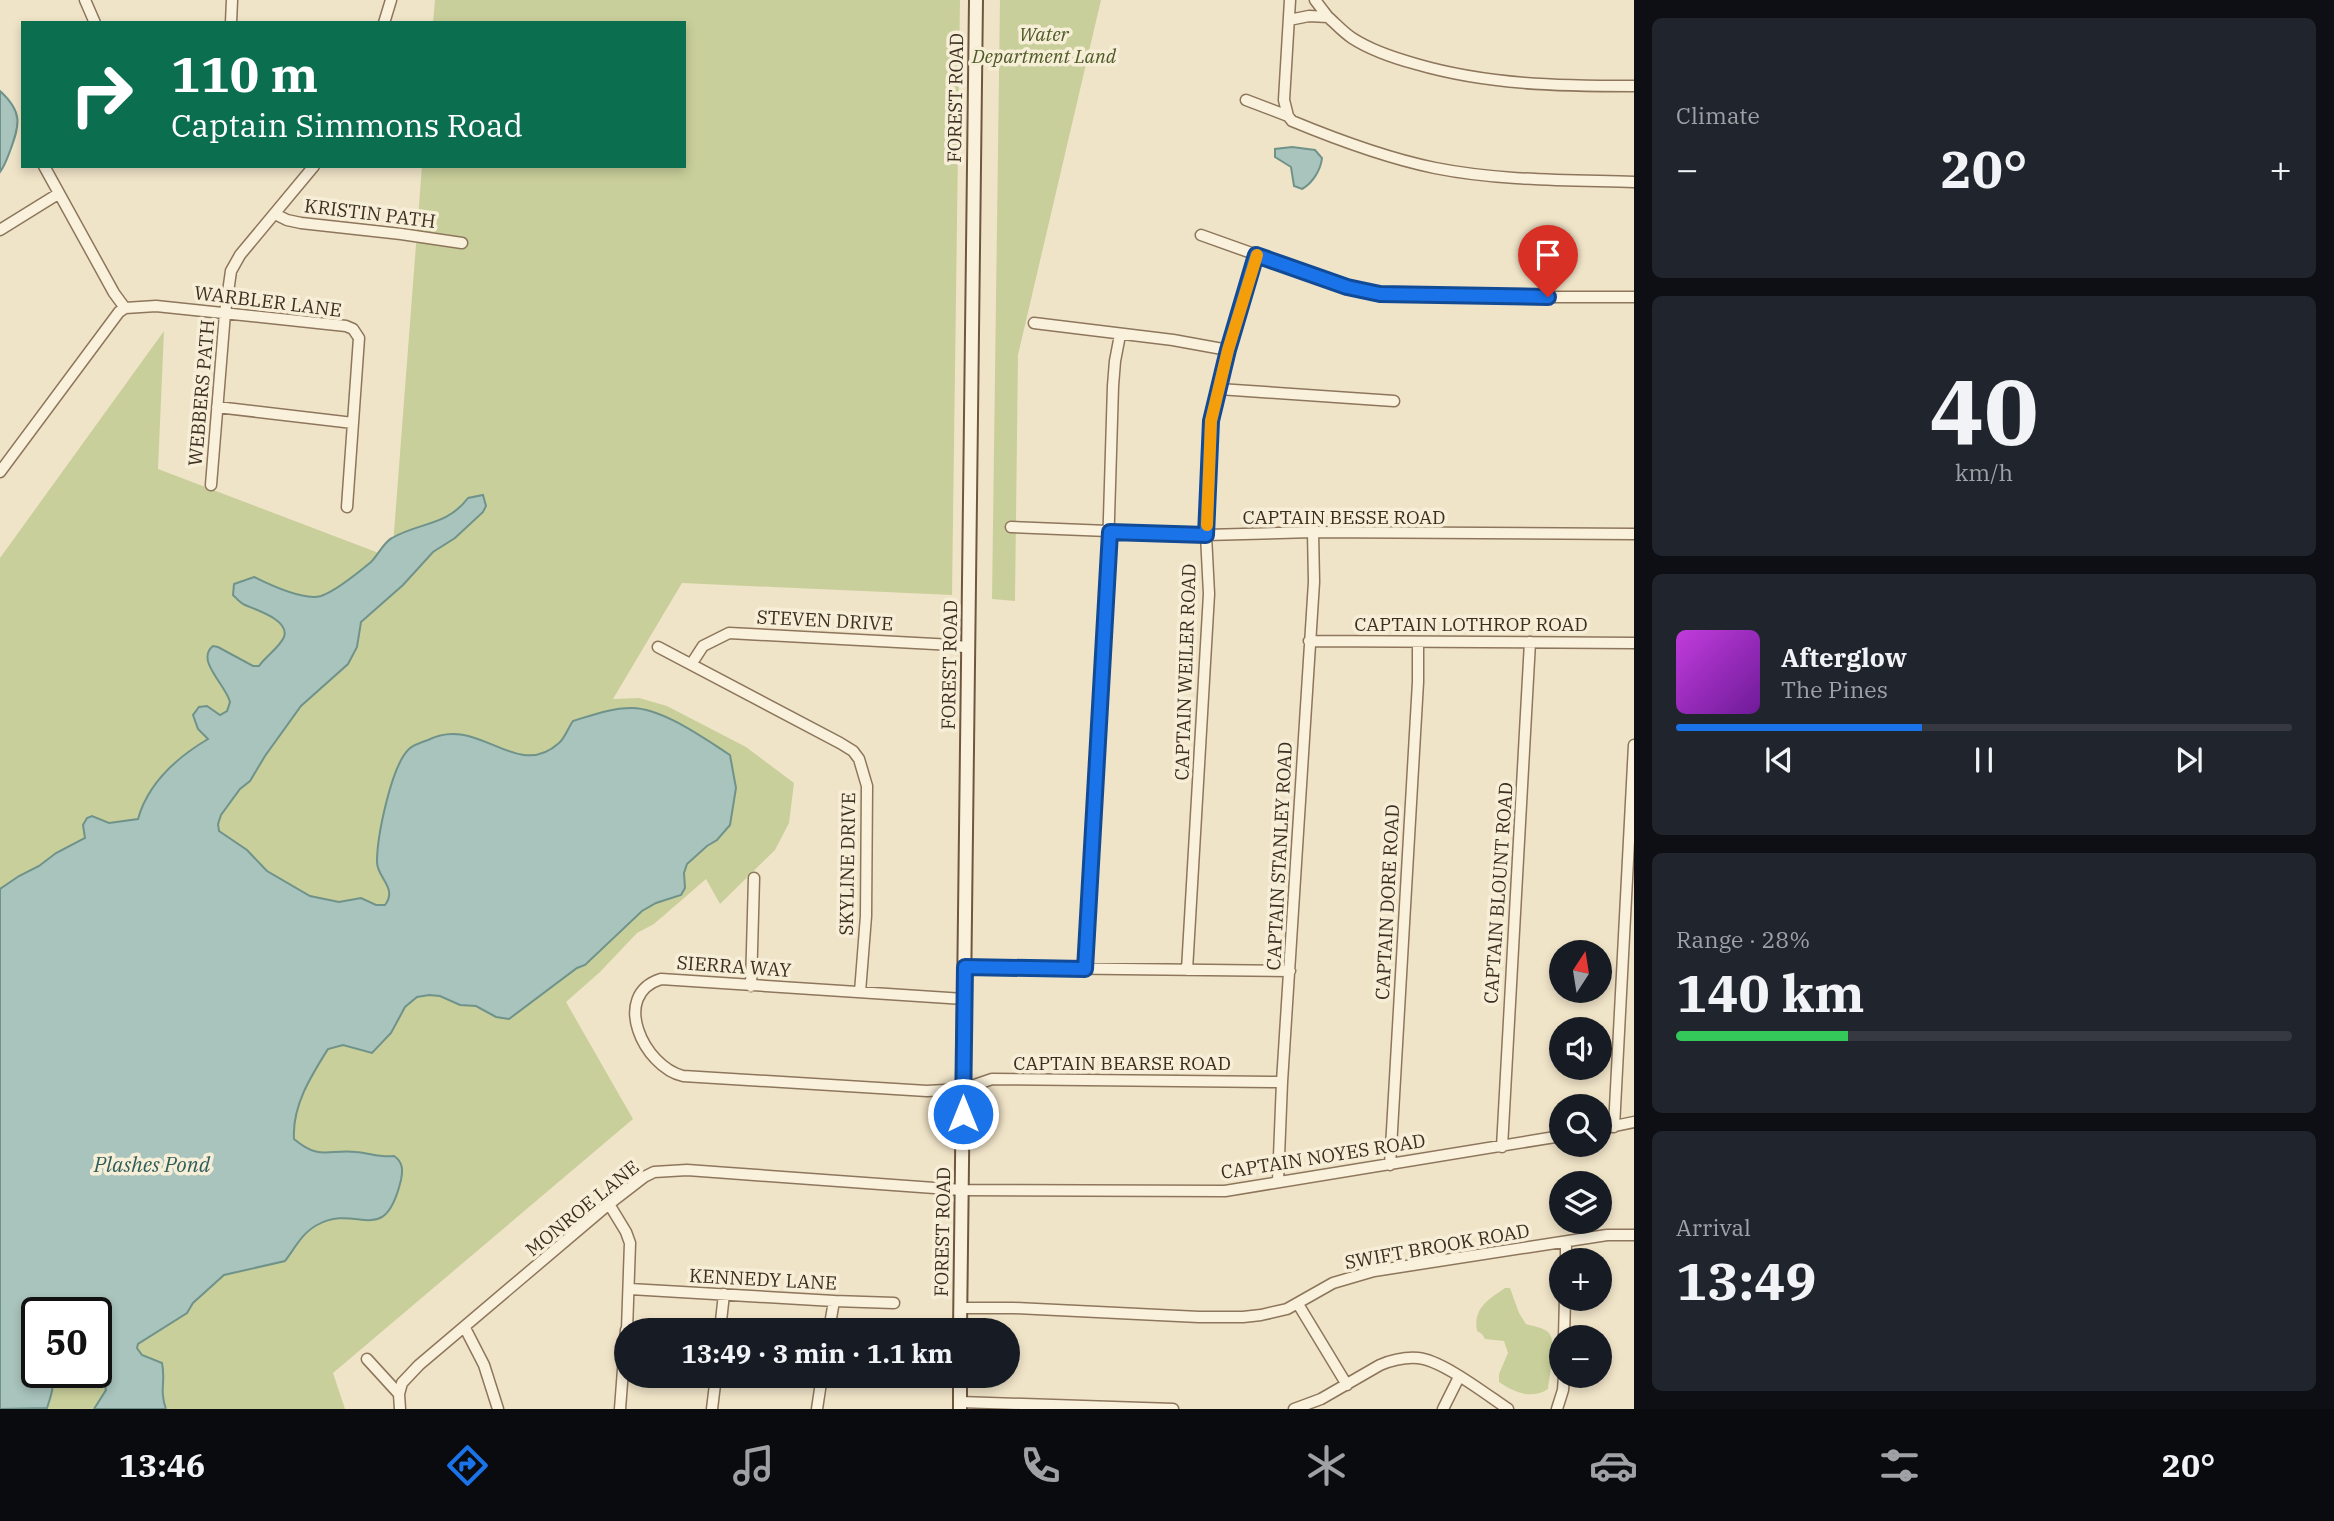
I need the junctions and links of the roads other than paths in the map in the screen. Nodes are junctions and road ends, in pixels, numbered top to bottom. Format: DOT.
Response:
graph roads {
  1 [pos="85,0"];
  2 [pos="232,0"];
  3 [pos="379,0"];
  4 [pos="976,0"];
  5 [pos="1290,0"];
  6 [pos="1315,0"];
  7 [pos="391,2"];
  8 [pos="1328,17"];
  9 [pos="1289,20"];
  10 [pos="93,21"];
  11 [pos="231,21"];
  12 [pos="385,21"];
  13 [pos="1634,86"];
  14 [pos="1246,100"];
  15 [pos="1288,116"];
  16 [pos="45,168"];
  17 [pos="312,168"];
  18 [pos="1634,182"];
  19 [pos="58,194"];
  20 [pos="275,214"];
  21 [pos="0,230"];
  22 [pos="1201,235"];
  23 [pos="462,243"];
  24 [pos="1256,255"];
  25 [pos="1634,297"];
  26 [pos="125,308"];
  27 [pos="225,313"];
  28 [pos="1034,323"];
  29 [pos="1120,335"];
  30 [pos="1228,350"];
  31 [pos="1219,389"];
  32 [pos="1394,401"];
  33 [pos="217,407"];
  34 [pos="353,423"];
  35 [pos="0,472"];
  36 [pos="211,485"];
  37 [pos="347,508"];
  38 [pos="1011,527"];
  39 [pos="1110,532"];
  40 [pos="1313,532"];
  41 [pos="1634,534"];
  42 [pos="1206,535"];
  43 [pos="1308,641"];
  44 [pos="1418,642"];
  45 [pos="1530,642"];
  46 [pos="1634,643"];
  47 [pos="658,647"];
  48 [pos="968,648"];
  49 [pos="692,663"];
  50 [pos="1634,745"];
  51 [pos="754,878"];
  52 [pos="965,967"];
  53 [pos="1085,969"];
  54 [pos="1187,970"];
  55 [pos="1290,971"];
  56 [pos="751,986"];
  57 [pos="860,992"];
  58 [pos="964,999"];
  59 [pos="1282,1082"];
  60 [pos="963,1089"];
  61 [pos="1634,1122"];
  62 [pos="1614,1127"];
  63 [pos="1549,1138"];
  64 [pos="1502,1147"];
  65 [pos="1390,1165"];
  66 [pos="1278,1181"];
  67 [pos="962,1190"];
  68 [pos="609,1204"];
  69 [pos="1634,1235"];
  70 [pos="1566,1242"];
  71 [pos="1566,1248"];
  72 [pos="630,1289"];
  73 [pos="724,1294"];
  74 [pos="834,1301"];
  75 [pos="894,1303"];
  76 [pos="1298,1304"];
  77 [pos="960,1308"];
  78 [pos="627,1318"];
  79 [pos="721,1318"];
  80 [pos="832,1318"];
  81 [pos="960,1318"];
  82 [pos="465,1328"];
  83 [pos="367,1359"];
  84 [pos="1459,1377"];
  85 [pos="1347,1385"];
  86 [pos="622,1388"];
  87 [pos="715,1388"];
  88 [pos="820,1388"];
  89 [pos="960,1388"];
  90 [pos="1563,1388"];
  91 [pos="399,1394"];
  92 [pos="960,1406"];
  93 [pos="1047,1406"];
  94 [pos="400,1409"];
  95 [pos="498,1409"];
  96 [pos="620,1409"];
  97 [pos="712,1409"];
  98 [pos="817,1409"];
  99 [pos="1173,1409"];
  100 [pos="1294,1409"];
  101 [pos="1443,1409"];
  102 [pos="1508,1409"];
  103 [pos="1557,1409"];
  1 -- 10 [label="street"];
  2 -- 11 [label="street"];
  3 -- 7 [label="street"];
  4 -- 48 [label="main road, FOREST ROAD"];
  5 -- 9 [label="street"];
  6 -- 8 [label="street"];
  7 -- 12 [label="street"];
  8 -- 9 [label="street"];
  8 -- 13 [label="street"];
  9 -- 15 [label="street"];
  14 -- 15 [label="street"];
  15 -- 18 [label="street"];
  16 -- 19 [label="street"];
  17 -- 20 [label="street, WEBBERS PATH"];
  19 -- 21 [label="street"];
  19 -- 26 [label="street"];
  20 -- 23 [label="street, KRISTIN PATH"];
  20 -- 27 [label="street, WEBBERS PATH"];
  22 -- 24 [label="street"];
  24 -- 25 [label="street"];
  24 -- 30 [label="street, CAPTAIN WEILER ROAD"];
  26 -- 27 [label="street, WARBLER LANE"];
  26 -- 35 [label="street"];
  27 -- 33 [label="street, WEBBERS PATH"];
  27 -- 34 [label="street, WARBLER LANE"];
  28 -- 29 [label="street"];
  29 -- 30 [label="street"];
  29 -- 39 [label="street"];
  30 -- 31 [label="street, CAPTAIN WEILER ROAD"];
  31 -- 32 [label="street"];
  31 -- 42 [label="street, CAPTAIN WEILER ROAD"];
  33 -- 34 [label="street"];
  33 -- 36 [label="street, WEBBERS PATH"];
  34 -- 37 [label="street, WARBLER LANE"];
  38 -- 39 [label="street, CAPTAIN BESSE ROAD"];
  39 -- 42 [label="street, CAPTAIN BESSE ROAD"];
  39 -- 53 [label="street"];
  40 -- 41 [label="street, CAPTAIN BESSE ROAD"];
  40 -- 42 [label="street, CAPTAIN BESSE ROAD"];
  40 -- 43 [label="street, CAPTAIN STANLEY ROAD"];
  42 -- 54 [label="street, CAPTAIN WEILER ROAD"];
  43 -- 44 [label="street, CAPTAIN LOTHROP ROAD"];
  43 -- 55 [label="street, CAPTAIN STANLEY ROAD"];
  44 -- 45 [label="street, CAPTAIN LOTHROP ROAD"];
  44 -- 65 [label="street, CAPTAIN DORE ROAD"];
  45 -- 46 [label="street, CAPTAIN LOTHROP ROAD"];
  45 -- 64 [label="street, CAPTAIN BLOUNT ROAD"];
  47 -- 49 [label="street, SKYLINE DRIVE"];
  48 -- 49 [label="street, STEVEN DRIVE"];
  48 -- 52 [label="main road, FOREST ROAD"];
  49 -- 57 [label="street, SKYLINE DRIVE"];
  50 -- 62 [label="street"];
  51 -- 56 [label="street"];
  52 -- 53 [label="street"];
  52 -- 58 [label="main road, FOREST ROAD"];
  53 -- 54 [label="street"];
  54 -- 55 [label="street"];
  55 -- 59 [label="street, CAPTAIN STANLEY ROAD"];
  56 -- 57 [label="street, SIERRA WAY"];
  56 -- 60 [label="street, SIERRA WAY"];
  57 -- 58 [label="street, SIERRA WAY"];
  58 -- 60 [label="main road, FOREST ROAD"];
  59 -- 60 [label="street, CAPTAIN BEARSE ROAD"];
  59 -- 66 [label="street, CAPTAIN STANLEY ROAD"];
  60 -- 67 [label="main road, FOREST ROAD"];
  61 -- 62 [label="street"];
  63 -- 64 [label="street, CAPTAIN NOYES ROAD"];
  64 -- 65 [label="street, CAPTAIN NOYES ROAD"];
  65 -- 66 [label="street, CAPTAIN NOYES ROAD"];
  66 -- 67 [label="street, CAPTAIN NOYES ROAD"];
  67 -- 68 [label="street, MONROE LANE"];
  67 -- 77 [label="main road, FOREST ROAD"];
  68 -- 72 [label="street"];
  68 -- 82 [label="street, MONROE LANE"];
  69 -- 70 [label="street, SWIFT BROOK ROAD"];
  70 -- 71 [label="street"];
  70 -- 76 [label="street, SWIFT BROOK ROAD"];
  72 -- 73 [label="street, KENNEDY LANE"];
  72 -- 78 [label="street"];
  73 -- 74 [label="street, KENNEDY LANE"];
  73 -- 79 [label="street"];
  74 -- 75 [label="street, KENNEDY LANE"];
  74 -- 80 [label="street"];
  76 -- 77 [label="street, SWIFT BROOK ROAD"];
  76 -- 85 [label="street"];
  77 -- 81 [label="main road, FOREST ROAD"];
  82 -- 91 [label="street, MONROE LANE"];
  82 -- 95 [label="street"];
  83 -- 91 [label="street"];
  84 -- 85 [label="street"];
  84 -- 101 [label="street"];
  84 -- 102 [label="street"];
  85 -- 100 [label="street"];
  86 -- 96 [label="street"];
  87 -- 97 [label="street"];
  88 -- 98 [label="street"];
  89 -- 92 [label="main road"];
  90 -- 103 [label="street"];
  91 -- 94 [label="street"];
  92 -- 93 [label="street"];
  93 -- 99 [label="street"];
}
